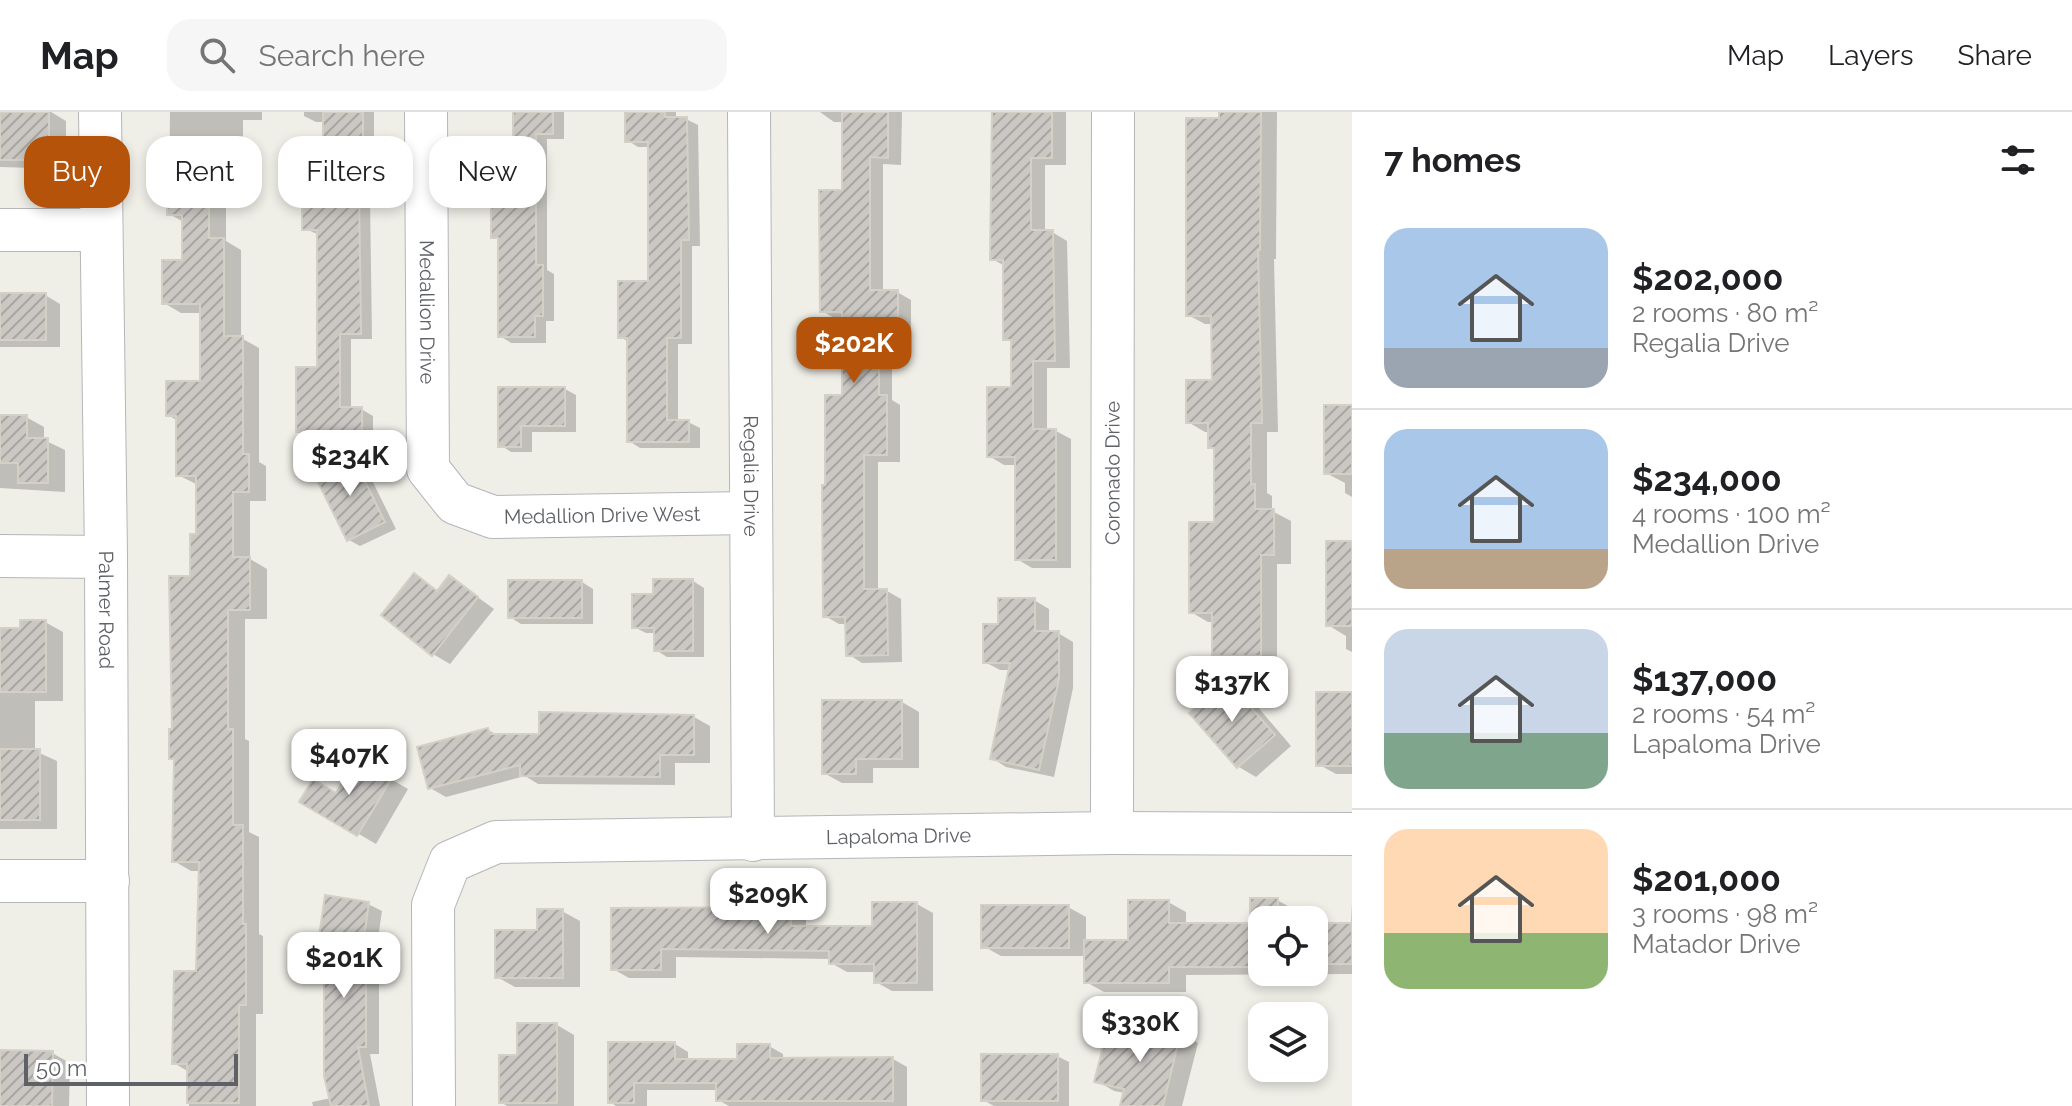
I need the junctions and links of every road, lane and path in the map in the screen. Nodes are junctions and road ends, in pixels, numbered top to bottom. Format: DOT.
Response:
graph roads {
  1 [pos="100,112"];
  2 [pos="426,112"];
  3 [pos="749,112"];
  4 [pos="1113,112"];
  5 [pos="0,230"];
  6 [pos="101,230"];
  7 [pos="455,503"];
  8 [pos="750,513"];
  9 [pos="0,556"];
  10 [pos="106,557"];
  11 [pos="1112,833"];
  12 [pos="1352,834"];
  13 [pos="753,840"];
  14 [pos="0,881"];
  15 [pos="108,881"];
  16 [pos="108,1106"];
  17 [pos="434,1106"];
  1 -- 6 [label="street, Palmer Road"];
  2 -- 7 [label="street, Medallion Drive"];
  3 -- 8 [label="street, Regalia Drive"];
  4 -- 11 [label="street, Coronado Drive"];
  5 -- 6 [label="street"];
  6 -- 10 [label="street, Palmer Road"];
  7 -- 8 [label="street, Medallion Drive West"];
  8 -- 13 [label="street, Regalia Drive"];
  9 -- 10 [label="street"];
  10 -- 15 [label="street, Palmer Road"];
  11 -- 12 [label="street, Lapaloma Drive"];
  11 -- 13 [label="street, Lapaloma Drive"];
  13 -- 17 [label="street, Lapaloma Drive"];
  14 -- 15 [label="street"];
  15 -- 16 [label="street, Palmer Road"];
}
